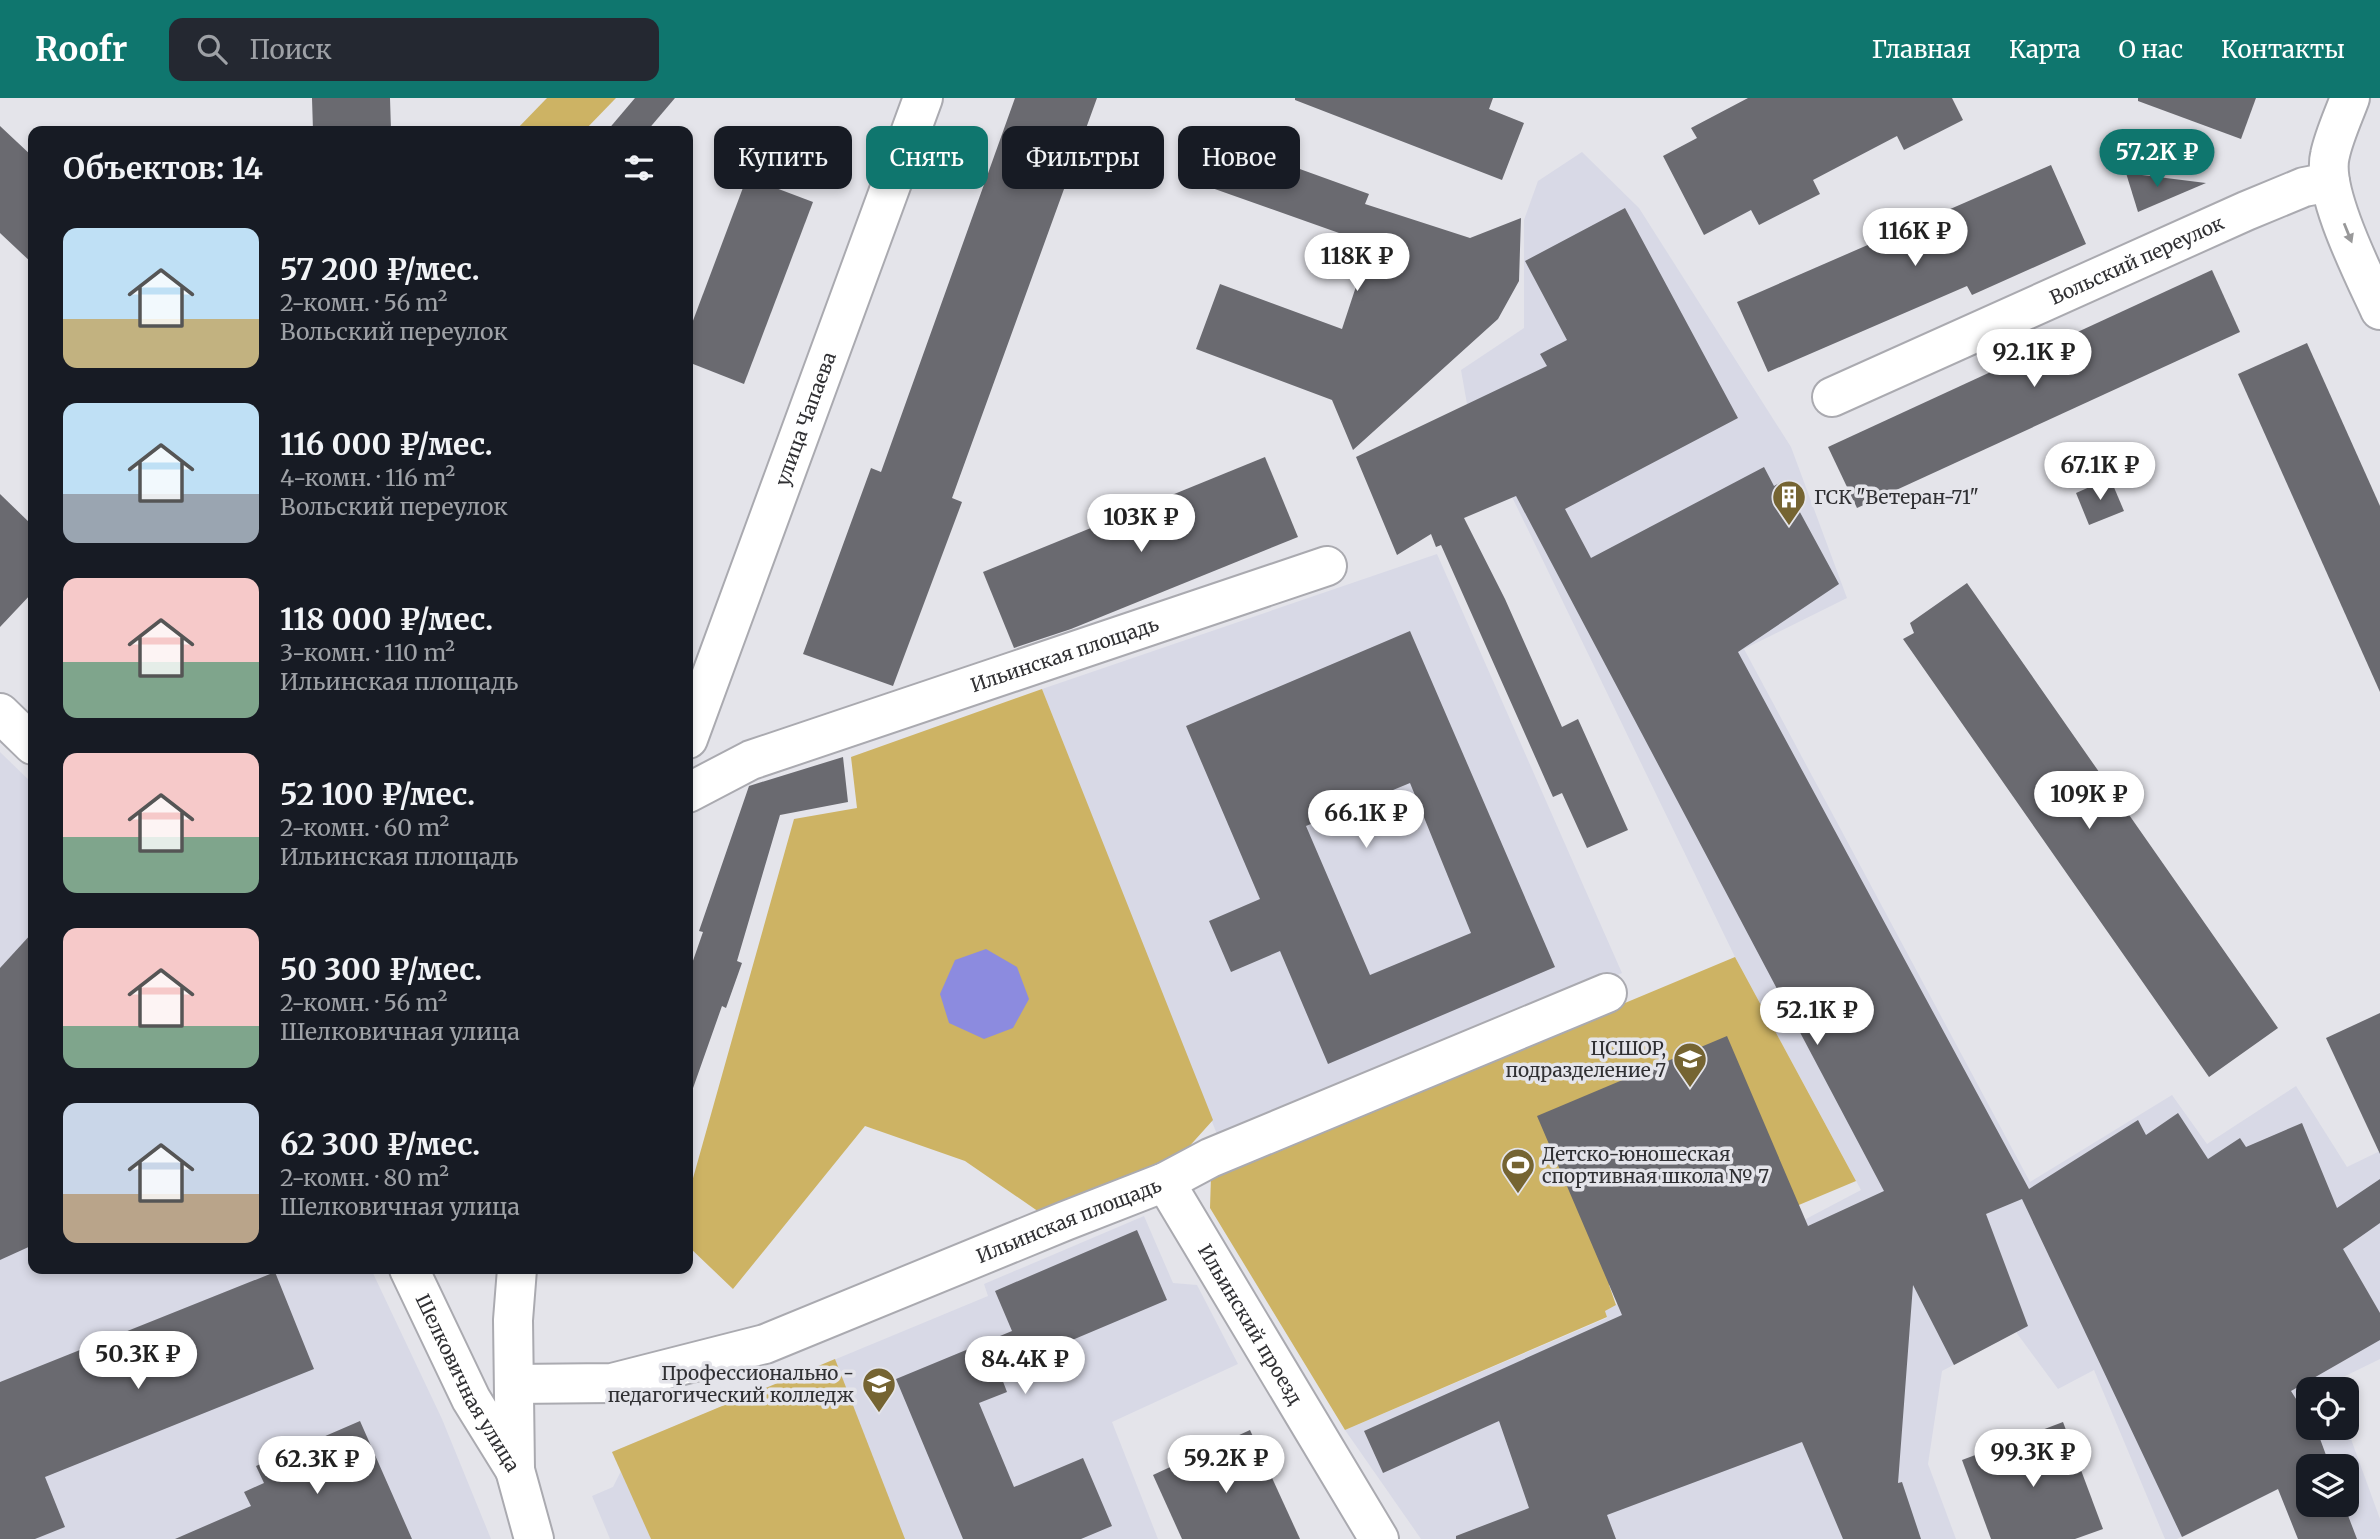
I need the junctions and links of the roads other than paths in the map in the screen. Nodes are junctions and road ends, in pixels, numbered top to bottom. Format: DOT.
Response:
graph roads {
  1 [pos="923,98"];
  2 [pos="2350,98"];
  3 [pos="2329,182"];
  4 [pos="2380,310"];
  5 [pos="1832,397"];
  6 [pos="1327,566"];
  7 [pos="0,713"];
  8 [pos="693,725"];
  9 [pos="28,740"];
  10 [pos="693,790"];
  11 [pos="1607,993"];
  12 [pos="1165,1182"];
  13 [pos="411,1274"];
  14 [pos="517,1274"];
  15 [pos="514,1384"];
  16 [pos="515,1470"];
  17 [pos="534,1539"];
  18 [pos="1379,1539"];
  1 -- 8 [label="street, улица Чапаева"];
  2 -- 3 [label="street"];
  3 -- 4 [label="street, one-way"];
  3 -- 5 [label="street, Вольский переулок"];
  6 -- 10 [label="street, Ильинская площадь"];
  7 -- 9 [label="street"];
  11 -- 12 [label="street, Ильинская площадь"];
  12 -- 15 [label="street, Ильинская площадь"];
  12 -- 18 [label="street, Ильинский проезд"];
  13 -- 16 [label="street, Шелковичная улица"];
  14 -- 15 [label="street"];
  15 -- 16 [label="street"];
  16 -- 17 [label="street, Шелковичная улица"];
}
